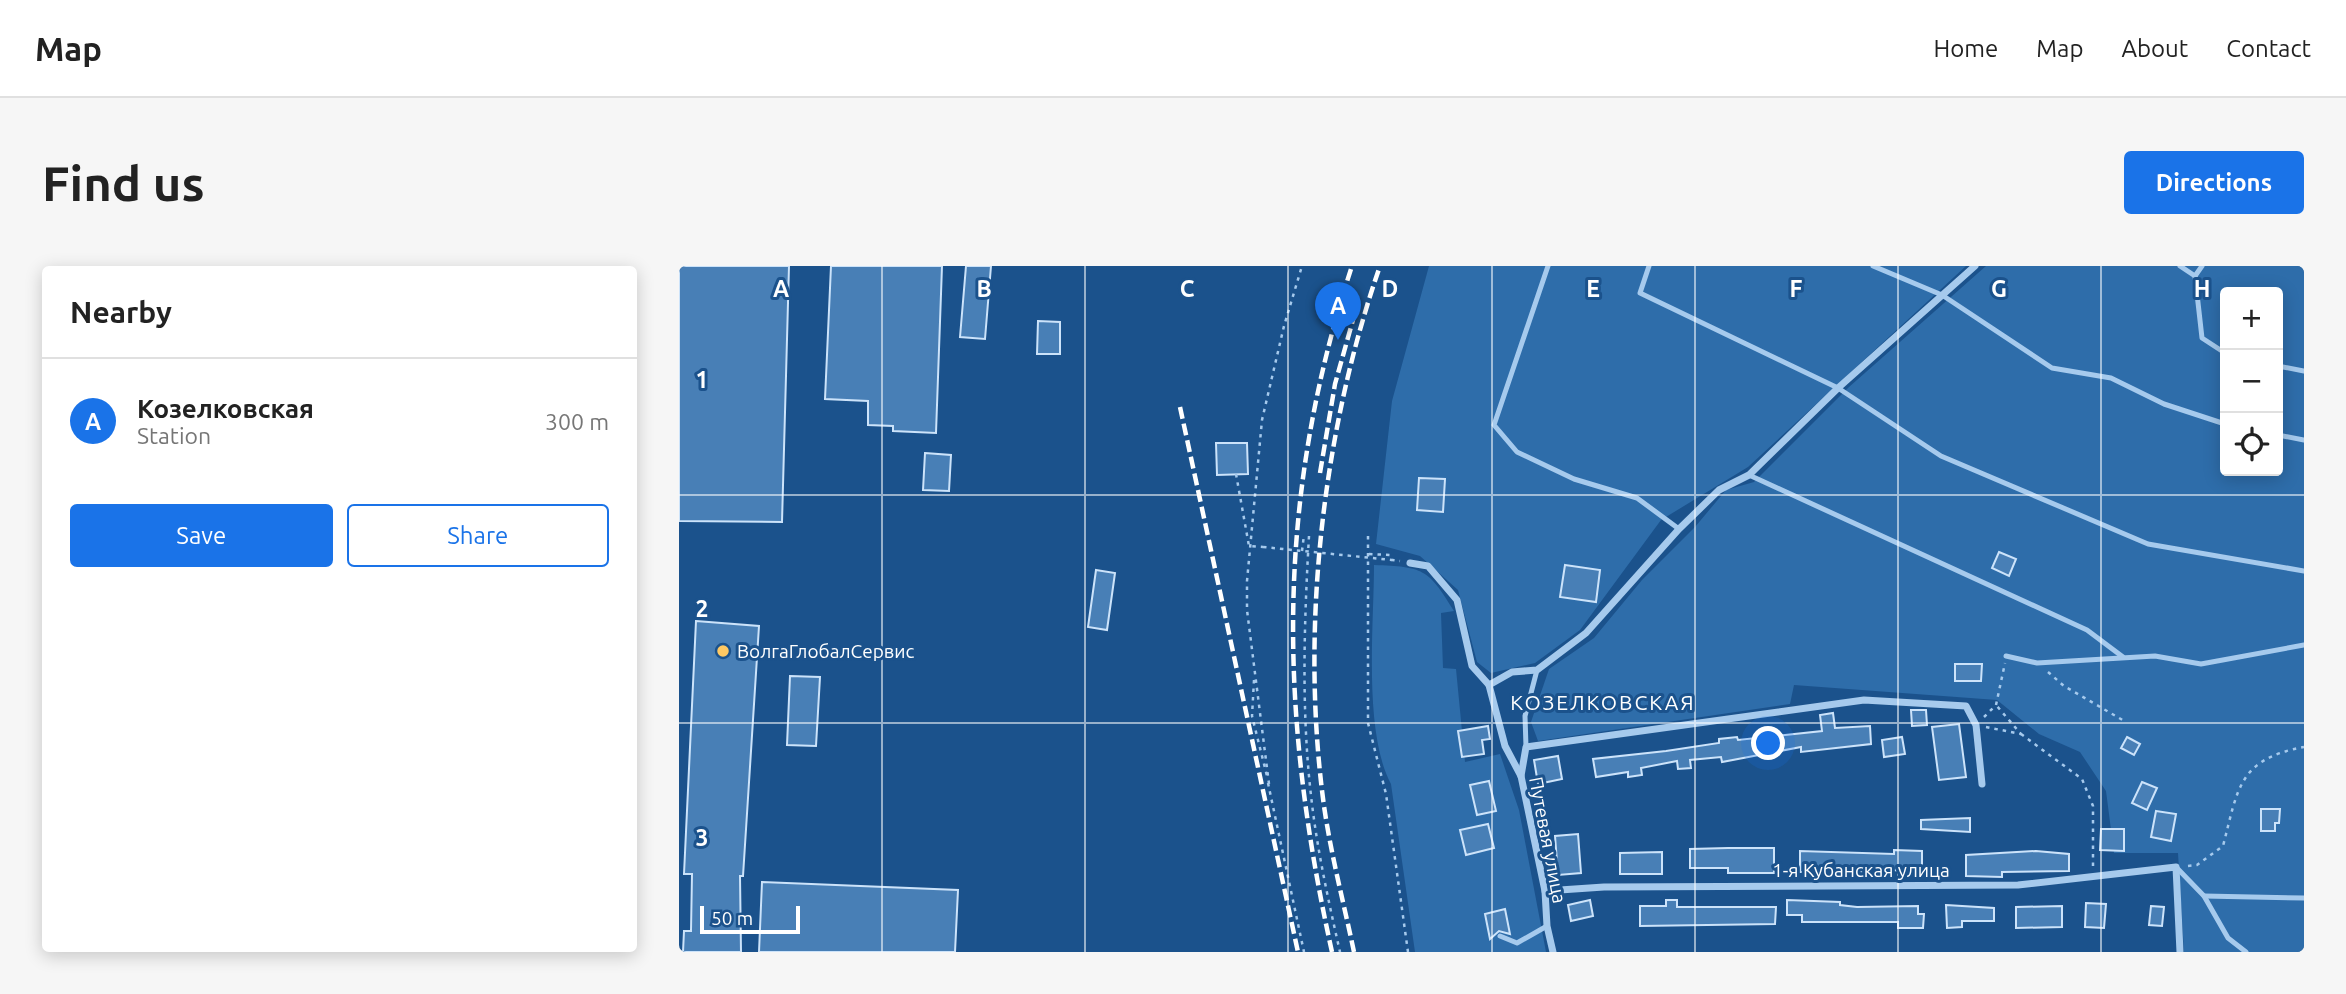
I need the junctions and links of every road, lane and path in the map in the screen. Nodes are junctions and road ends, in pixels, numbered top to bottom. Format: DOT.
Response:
graph roads {
  1 [pos="1302,266"];
  2 [pos="1548,266"];
  3 [pos="1649,266"];
  4 [pos="1873,266"];
  5 [pos="1975,266"];
  6 [pos="2180,266"];
  7 [pos="2202,266"];
  8 [pos="2195,276"];
  9 [pos="1943,295"];
  10 [pos="2220,350"];
  11 [pos="2283,367"];
  12 [pos="2304,371"];
  13 [pos="1838,388"];
  14 [pos="2220,422"];
  15 [pos="2283,436"];
  16 [pos="2304,440"];
  17 [pos="1236,474"];
  18 [pos="1749,475"];
  19 [pos="1679,529"];
  20 [pos="1368,536"];
  21 [pos="1249,546"];
  22 [pos="1302,551"];
  23 [pos="1369,554"];
  24 [pos="1411,563"];
  25 [pos="2304,571"];
  26 [pos="2304,645"];
  27 [pos="2006,656"];
  28 [pos="2123,657"];
  29 [pos="2037,663"];
  30 [pos="1537,670"];
  31 [pos="1254,673"];
  32 [pos="1489,685"];
  33 [pos="1996,705"];
  34 [pos="2126,722"];
  35 [pos="1976,725"];
  36 [pos="2021,734"];
  37 [pos="1525,747"];
  38 [pos="2304,747"];
  39 [pos="1521,776"];
  40 [pos="1269,784"];
  41 [pos="1982,784"];
  42 [pos="2176,867"];
  43 [pos="2093,878"];
  44 [pos="1545,891"];
  45 [pos="2204,896"];
  46 [pos="2304,898"];
  47 [pos="1547,926"];
  48 [pos="1500,936"];
  49 [pos="1304,952"];
  50 [pos="1340,952"];
  51 [pos="1408,952"];
  52 [pos="1553,952"];
  53 [pos="2180,952"];
  54 [pos="2246,952"];
  1 -- 21 [label="path"];
  2 -- 19 [label="lane"];
  3 -- 13 [label="lane"];
  4 -- 9 [label="lane"];
  5 -- 9 [label="street"];
  6 -- 8 [label="lane"];
  7 -- 8 [label="lane"];
  8 -- 10 [label="lane"];
  9 -- 13 [label="street"];
  9 -- 14 [label="lane"];
  11 -- 12 [label="lane"];
  13 -- 18 [label="street"];
  13 -- 25 [label="lane"];
  15 -- 16 [label="lane"];
  17 -- 21 [label="path"];
  18 -- 19 [label="street"];
  18 -- 28 [label="lane"];
  19 -- 30 [label="street"];
  20 -- 23 [label="path"];
  21 -- 22 [label="path, bridge"];
  21 -- 31 [label="path"];
  22 -- 23 [label="path, bridge"];
  22 -- 50 [label="path"];
  23 -- 51 [label="path"];
  24 -- 32 [label="street, Путевая улица"];
  26 -- 28 [label="lane"];
  27 -- 29 [label="lane"];
  27 -- 33 [label="path"];
  28 -- 29 [label="lane"];
  29 -- 34 [label="path"];
  30 -- 32 [label="street"];
  30 -- 37 [label="lane"];
  31 -- 40 [label="path"];
  31 -- 40 [label="path"];
  32 -- 39 [label="street, Путевая улица"];
  33 -- 35 [label="path"];
  33 -- 36 [label="path"];
  35 -- 36 [label="path"];
  35 -- 37 [label="street"];
  35 -- 41 [label="street"];
  36 -- 43 [label="path"];
  37 -- 39 [label="street"];
  38 -- 42 [label="path"];
  39 -- 44 [label="street, Путевая улица"];
  40 -- 49 [label="path"];
  42 -- 43 [label="street, 1-я Кубанская улица"];
  42 -- 45 [label="lane"];
  42 -- 53 [label="street"];
  43 -- 44 [label="street, 1-я Кубанская улица"];
  44 -- 47 [label="street, Путевая улица"];
  45 -- 46 [label="lane"];
  45 -- 54 [label="lane"];
  47 -- 48 [label="lane"];
  47 -- 52 [label="street, Путевая улица"];
}
